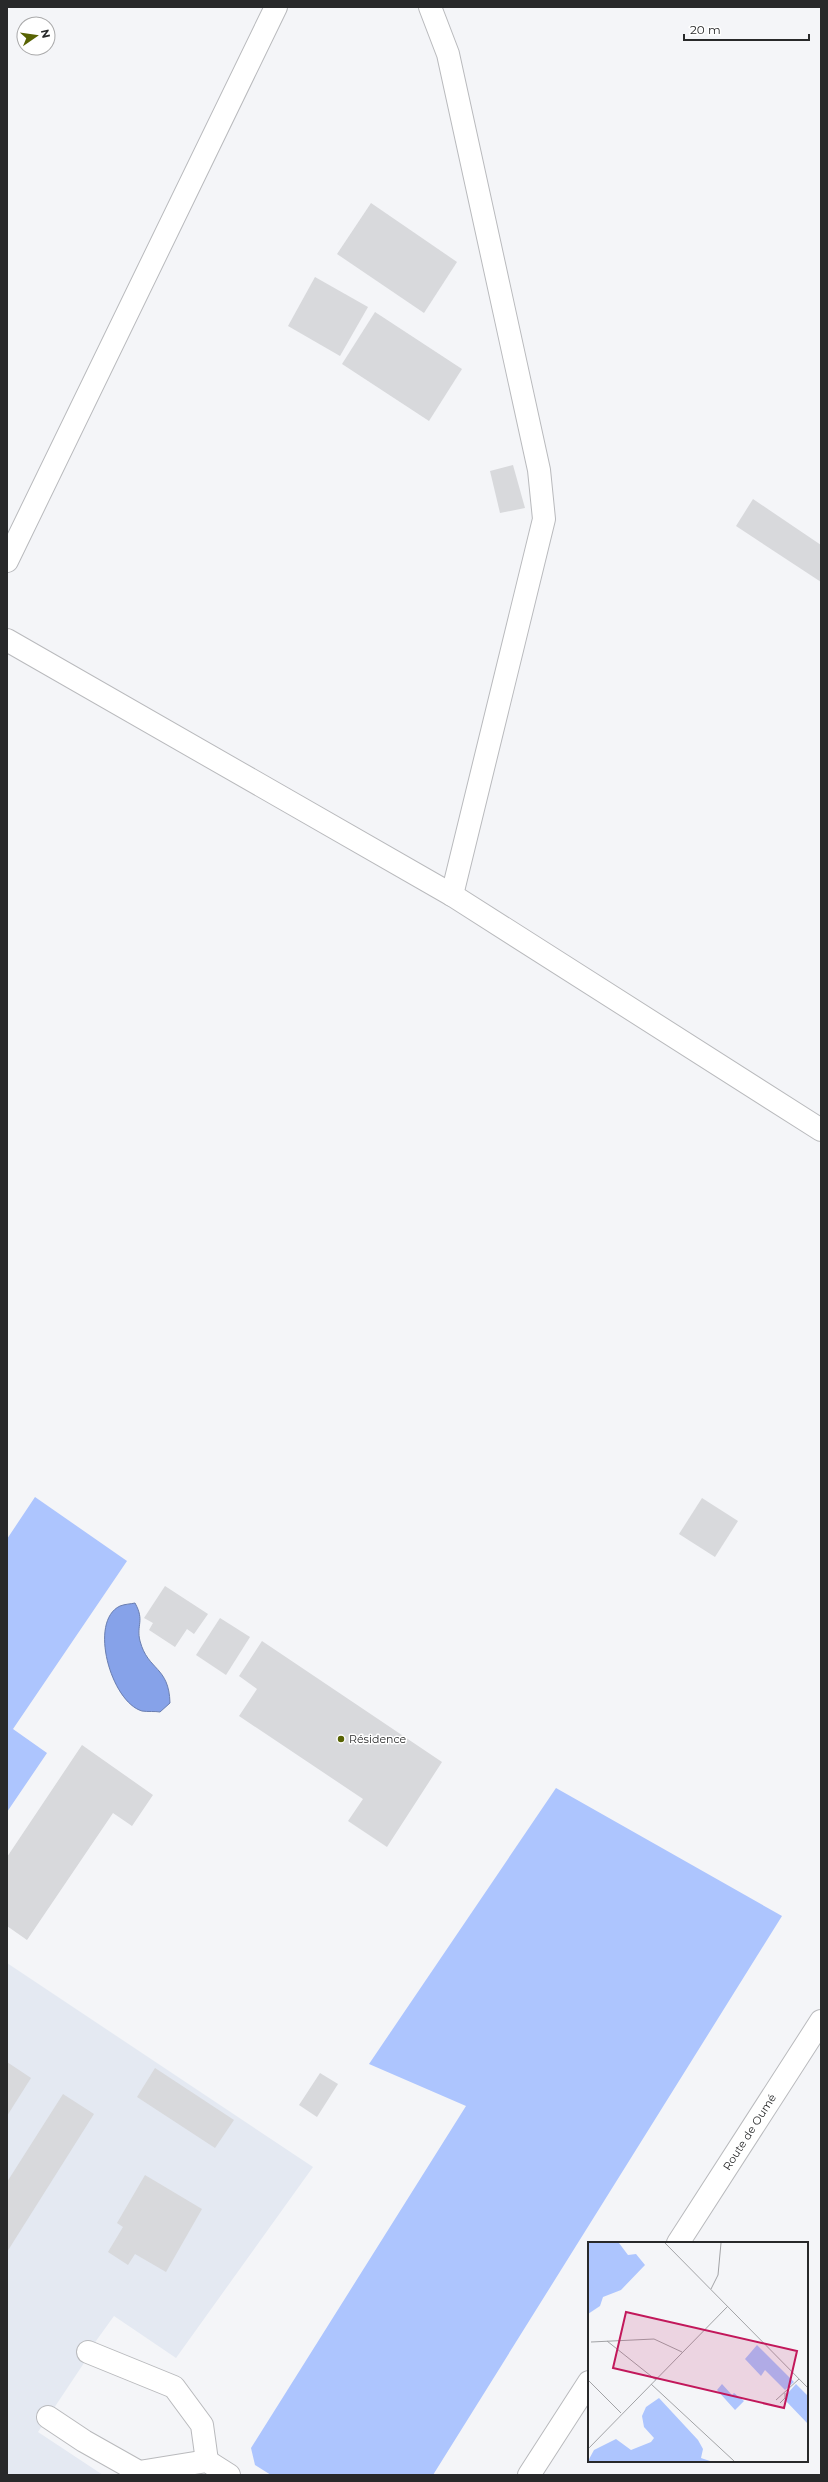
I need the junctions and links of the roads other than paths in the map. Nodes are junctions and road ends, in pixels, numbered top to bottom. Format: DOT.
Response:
graph roads {
  1 [pos="276,7"];
  2 [pos="430,7"];
  3 [pos="7,562"];
  4 [pos="7,640"];
  5 [pos="452,895"];
  6 [pos="821,1130"];
  7 [pos="821,2021"];
  8 [pos="679,2242"];
  9 [pos="88,2352"];
  10 [pos="588,2384"];
  11 [pos="48,2417"];
  12 [pos="207,2461"];
  13 [pos="229,2475"];
  14 [pos="530,2475"];
  1 -- 3 [label="street"];
  2 -- 5 [label="street"];
  4 -- 5 [label="street"];
  5 -- 6 [label="street"];
  7 -- 8 [label="street, Route de Oumé"];
  9 -- 12 [label="street"];
  10 -- 14 [label="street"];
  11 -- 12 [label="street"];
  12 -- 13 [label="street"];
}
